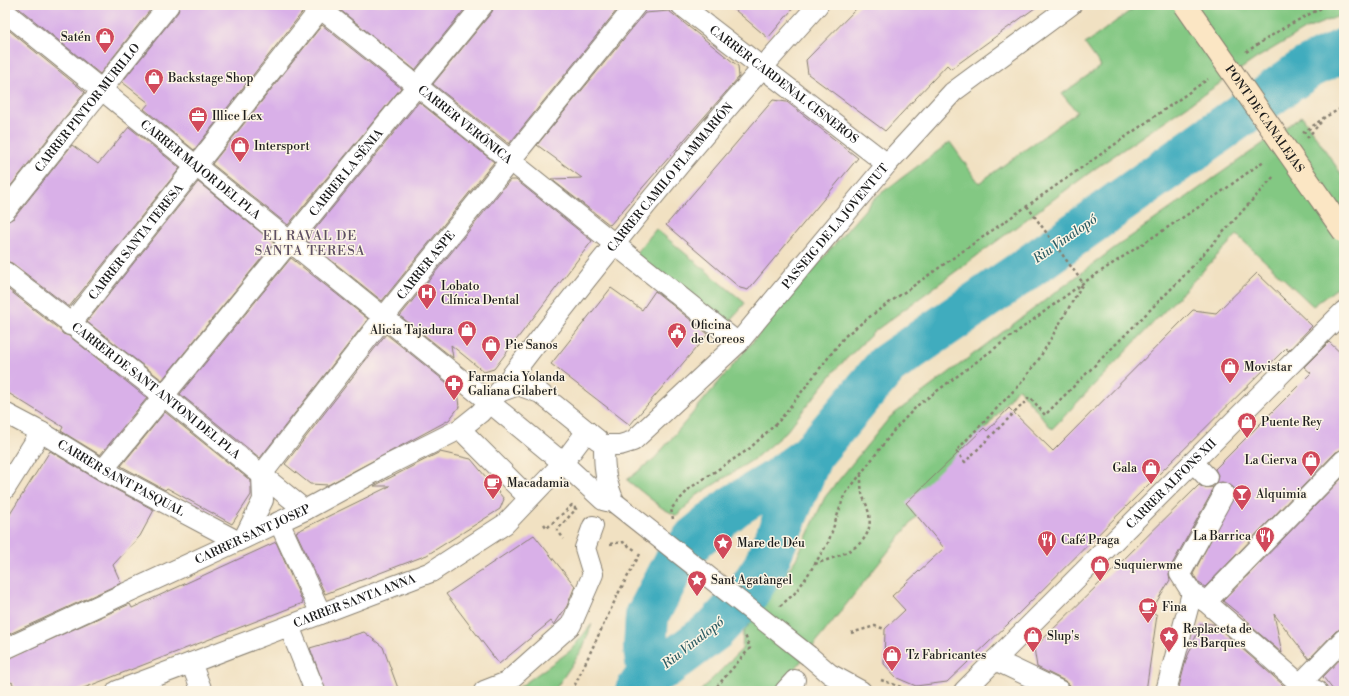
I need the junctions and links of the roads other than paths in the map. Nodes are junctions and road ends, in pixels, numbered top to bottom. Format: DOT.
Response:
graph roads {
  1 [pos="169,5"];
  2 [pos="483,5"];
  3 [pos="636,5"];
  4 [pos="681,5"];
  5 [pos="818,5"];
  6 [pos="1185,5"];
  7 [pos="318,7"];
  8 [pos="1066,9"];
  9 [pos="5,12"];
  10 [pos="762,67"];
  11 [pos="416,85"];
  12 [pos="101,89"];
  13 [pos="510,161"];
  14 [pos="887,164"];
  15 [pos="195,165"];
  16 [pos="5,211"];
  17 [pos="1344,232"];
  18 [pos="289,240"];
  19 [pos="614,243"];
  20 [pos="5,272"];
  21 [pos="1344,311"];
  22 [pos="384,317"];
  23 [pos="70,324"];
  24 [pos="738,344"];
  25 [pos="528,354"];
  26 [pos="540,393"];
  27 [pos="164,396"];
  28 [pos="494,397"];
  29 [pos="5,413"];
  30 [pos="460,429"];
  31 [pos="587,431"];
  32 [pos="41,432"];
  33 [pos="604,445"];
  34 [pos="1344,460"];
  35 [pos="1193,462"];
  36 [pos="563,463"];
  37 [pos="103,470"];
  38 [pos="262,474"];
  39 [pos="1207,477"];
  40 [pos="5,488"];
  41 [pos="1222,493"];
  42 [pos="529,498"];
  43 [pos="615,503"];
  44 [pos="305,510"];
  45 [pos="279,522"];
  46 [pos="593,526"];
  47 [pos="241,540"];
  48 [pos="1199,597"];
  49 [pos="321,614"];
  50 [pos="289,626"];
  51 [pos="1344,639"];
  52 [pos="5,649"];
  53 [pos="996,660"];
  54 [pos="192,663"];
  55 [pos="830,674"];
  56 [pos="1306,689"];
  57 [pos="117,691"];
  58 [pos="202,691"];
  59 [pos="315,691"];
  60 [pos="484,691"];
  61 [pos="844,691"];
  62 [pos="861,691"];
  63 [pos="964,691"];
  64 [pos="1060,691"];
  65 [pos="1166,691"];
  1 -- 12 [label="street, CARRER PINTOR MURILLO"];
  2 -- 11 [label="street, CARRER LA SÉNIA"];
  3 -- 13 [label="street, CARRER ASPE"];
  4 -- 10 [label="street, CARRER CARDENAL CISNEROS"];
  5 -- 10 [label="street, CARRER CAMILO FLAMMARIÓN"];
  6 -- 17 [label="main road, PONT DE CANALEJAS, bridge"];
  7 -- 11 [label="street, CARRER VERÓNICA"];
  7 -- 15 [label="street, CARRER SANTA TERESA"];
  8 -- 14 [label="street, PASSEIG DE LA JOVENTUT"];
  9 -- 12 [label="street, CARRER MAJOR DEL PLA"];
  10 -- 14 [label="street, CARRER CARDENAL CISNEROS"];
  10 -- 19 [label="street, CARRER CAMILO FLAMMARIÓN"];
  11 -- 13 [label="street, CARRER VERÓNICA"];
  11 -- 18 [label="street, CARRER LA SÉNIA"];
  12 -- 15 [label="street, CARRER MAJOR DEL PLA"];
  12 -- 16 [label="street, CARRER PINTOR MURILLO"];
  13 -- 19 [label="street, CARRER VERÓNICA"];
  13 -- 22 [label="street, CARRER ASPE"];
  14 -- 24 [label="street, PASSEIG DE LA JOVENTUT"];
  15 -- 18 [label="street, CARRER MAJOR DEL PLA"];
  15 -- 23 [label="street, CARRER SANTA TERESA"];
  18 -- 22 [label="street, CARRER MAJOR DEL PLA"];
  18 -- 27 [label="street, CARRER LA SÉNIA"];
  19 -- 24 [label="street, CARRER VERÓNICA"];
  19 -- 25 [label="street, CARRER CAMILO FLAMMARIÓN"];
  20 -- 23 [label="street, CARRER DE SANT ANTONI DEL PLA"];
  21 -- 35 [label="street, CARRER ALFONS XII"];
  22 -- 28 [label="street, CARRER MAJOR DEL PLA"];
  22 -- 38 [label="street, CARRER ASPE"];
  23 -- 27 [label="street, CARRER DE SANT ANTONI DEL PLA"];
  24 -- 33 [label="street, PASSEIG DE LA JOVENTUT"];
  25 -- 26 [label="street"];
  25 -- 28 [label="street, CARRER CAMILO FLAMMARIÓN"];
  26 -- 28 [label="street"];
  26 -- 31 [label="street"];
  27 -- 37 [label="street, CARRER LA SÉNIA"];
  27 -- 38 [label="street, CARRER DE SANT ANTONI DEL PLA"];
  28 -- 30 [label="street, CARRER SANT JOSEP"];
  28 -- 36 [label="street, CARRER MAJOR DEL PLA"];
  29 -- 32 [label="street, CARRER SANT PASQUAL"];
  30 -- 42 [label="street"];
  30 -- 44 [label="street, CARRER SANT JOSEP"];
  31 -- 33 [label="street"];
  31 -- 36 [label="street, CARRER SANTA ANNA"];
  32 -- 37 [label="street, CARRER SANT PASQUAL"];
  32 -- 40 [label="street"];
  33 -- 43 [label="street"];
  34 -- 48 [label="street"];
  35 -- 39 [label="street"];
  35 -- 53 [label="street, CARRER ALFONS XII"];
  36 -- 42 [label="street, CARRER SANTA ANNA"];
  36 -- 43 [label="street, CARRER MAJOR DEL PLA"];
  37 -- 47 [label="street, CARRER SANT PASQUAL"];
  38 -- 44 [label="street, CARRER DE SANT ANTONI DEL PLA"];
  38 -- 47 [label="street"];
  41 -- 48 [label="street"];
  42 -- 49 [label="street, CARRER SANTA ANNA"];
  43 -- 55 [label="street, bridge"];
  44 -- 45 [label="street, CARRER SANT JOSEP"];
  45 -- 47 [label="street, CARRER SANT JOSEP"];
  45 -- 49 [label="street"];
  46 -- 60 [label="street"];
  47 -- 52 [label="street, CARRER SANT JOSEP"];
  48 -- 56 [label="street"];
  48 -- 65 [label="street"];
  49 -- 50 [label="street, CARRER SANTA ANNA"];
  50 -- 54 [label="street, CARRER SANTA ANNA"];
  50 -- 59 [label="street"];
  51 -- 56 [label="street"];
  53 -- 63 [label="street, CARRER ALFONS XII"];
  53 -- 64 [label="street"];
  54 -- 57 [label="street, CARRER SANTA ANNA"];
  54 -- 58 [label="street"];
  55 -- 61 [label="street"];
  55 -- 62 [label="street"];
}
